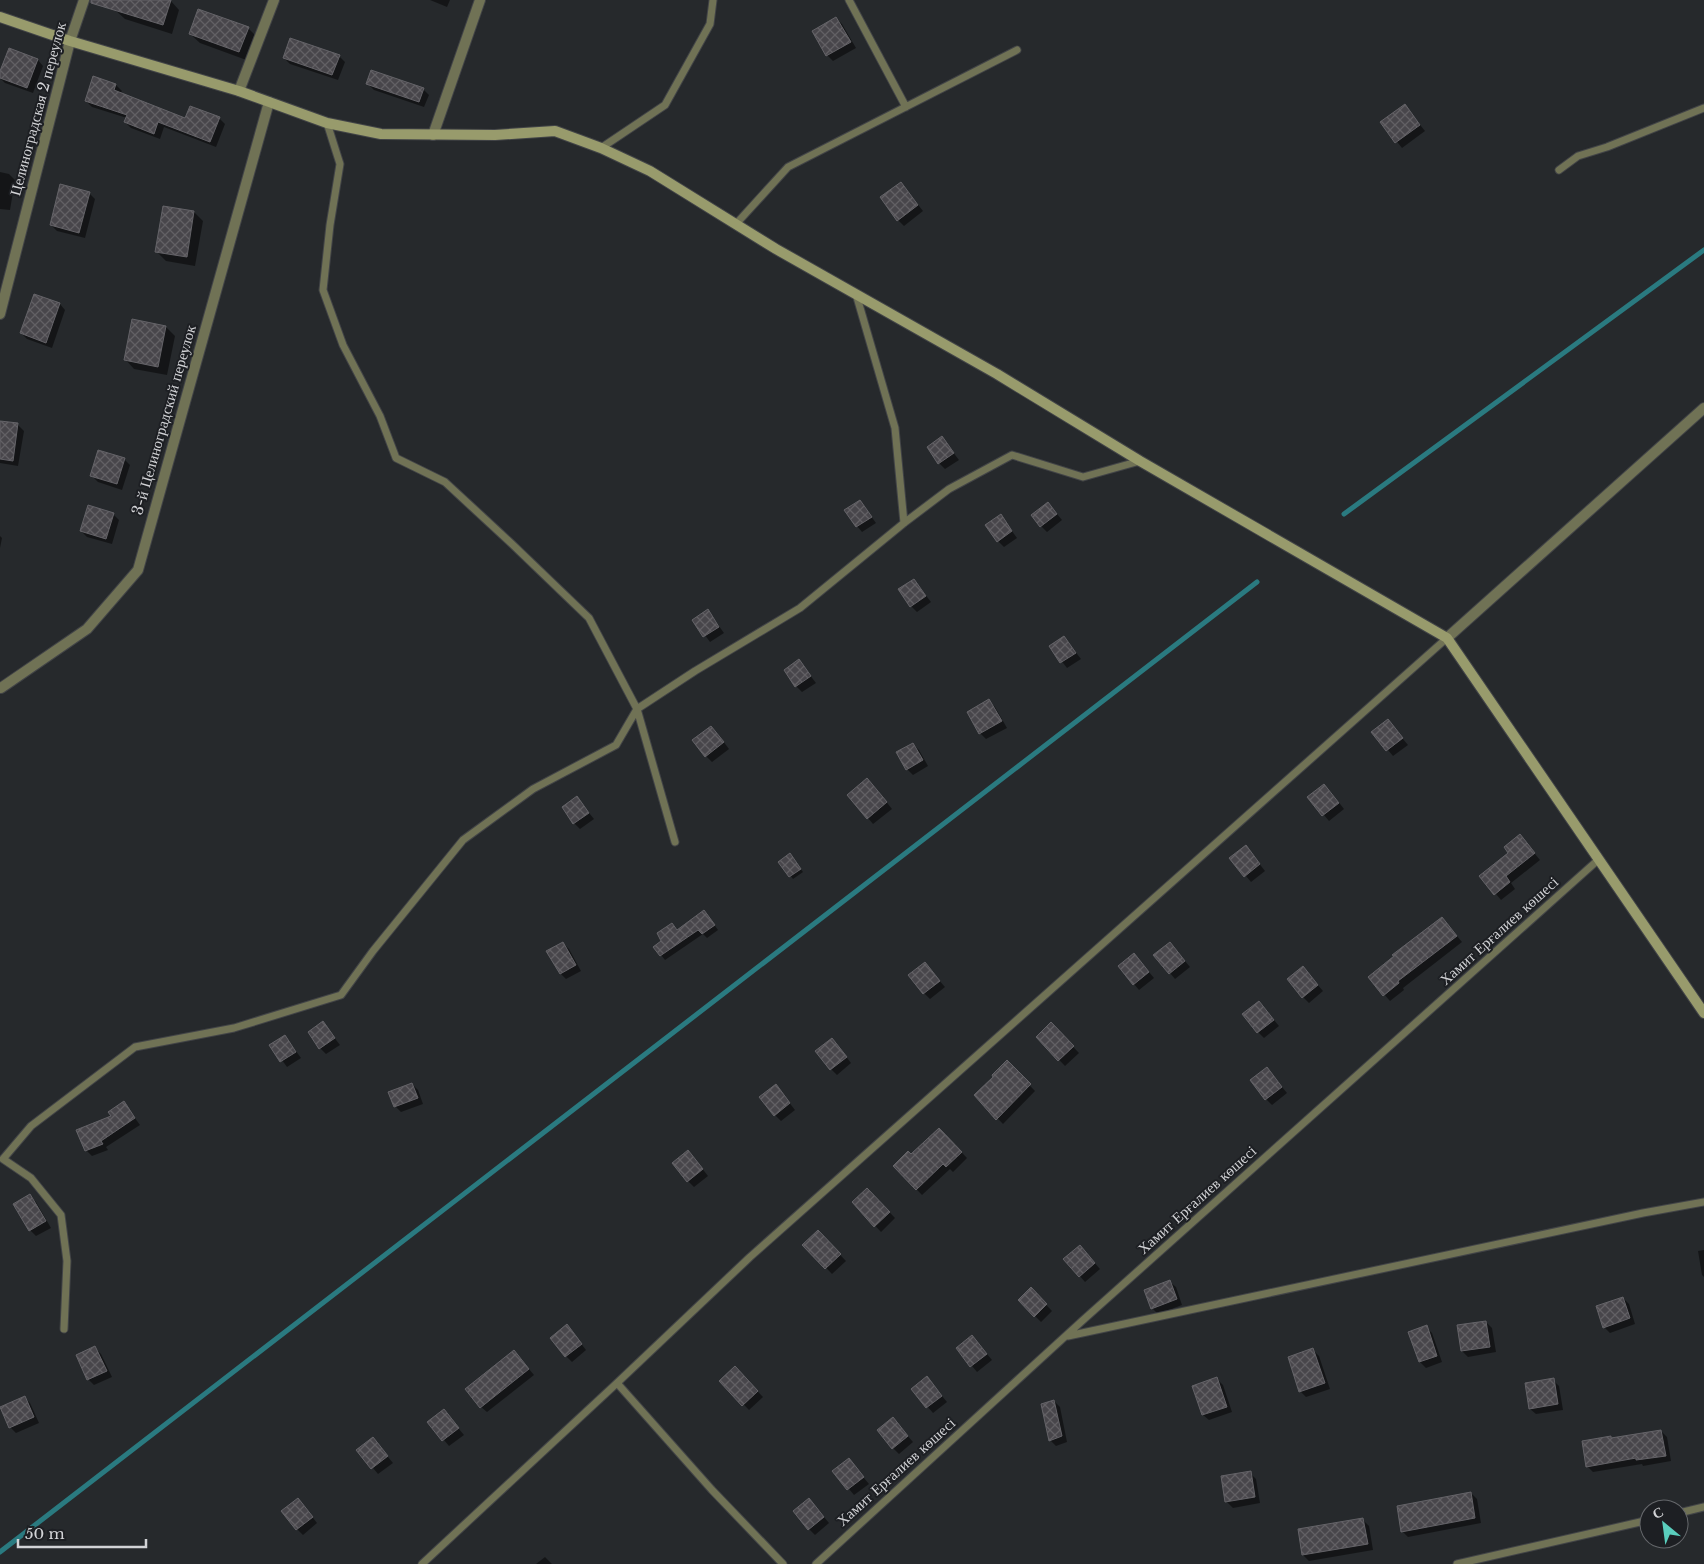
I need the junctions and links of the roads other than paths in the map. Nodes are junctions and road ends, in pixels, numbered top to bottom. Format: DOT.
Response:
graph roads {
  1 [pos="84,0"];
  2 [pos="274,0"];
  3 [pos="480,0"];
  4 [pos="713,0"];
  5 [pos="849,0"];
  6 [pos="0,17"];
  7 [pos="70,41"];
  8 [pos="1017,50"];
  9 [pos="239,91"];
  10 [pos="269,102"];
  11 [pos="906,107"];
  12 [pos="1704,108"];
  13 [pos="328,123"];
  14 [pos="434,135"];
  15 [pos="601,148"];
  16 [pos="1559,170"];
  17 [pos="736,224"];
  18 [pos="856,294"];
  19 [pos="0,314"];
  20 [pos="1704,408"];
  21 [pos="1140,461"];
  22 [pos="904,522"];
  23 [pos="1447,638"];
  24 [pos="1,688"];
  25 [pos="637,709"];
  26 [pos="675,842"];
  27 [pos="1598,860"];
  28 [pos="1704,1013"];
  29 [pos="2,1159"];
  30 [pos="1704,1202"];
  31 [pos="64,1329"];
  32 [pos="1067,1336"];
  33 [pos="617,1384"];
  34 [pos="1704,1507"];
  35 [pos="1689,1511"];
  36 [pos="1639,1522"];
  37 [pos="422,1564"];
  38 [pos="783,1564"];
  39 [pos="816,1564"];
  40 [pos="1457,1564"];
  1 -- 7 [label="street, Целиноградская 2 переулок"];
  2 -- 9 [label="street"];
  3 -- 14 [label="street"];
  4 -- 15 [label="lane"];
  5 -- 11 [label="lane"];
  6 -- 7 [label="street"];
  7 -- 9 [label="street"];
  7 -- 19 [label="street, Целиноградская 2 переулок"];
  8 -- 11 [label="lane"];
  9 -- 10 [label="street"];
  10 -- 13 [label="street"];
  10 -- 24 [label="street, 3-й Целиноградский переулок"];
  11 -- 17 [label="lane"];
  12 -- 16 [label="lane"];
  13 -- 14 [label="street"];
  13 -- 25 [label="lane"];
  14 -- 15 [label="street"];
  15 -- 17 [label="street"];
  17 -- 18 [label="street"];
  18 -- 21 [label="street"];
  18 -- 22 [label="lane"];
  20 -- 23 [label="street"];
  21 -- 22 [label="lane"];
  21 -- 23 [label="street"];
  22 -- 25 [label="lane"];
  23 -- 27 [label="street"];
  23 -- 33 [label="lane"];
  25 -- 26 [label="lane"];
  25 -- 29 [label="lane"];
  27 -- 28 [label="street"];
  27 -- 32 [label="lane, Хамит Ерғалиев көшесі"];
  29 -- 31 [label="lane"];
  30 -- 32 [label="lane"];
  32 -- 39 [label="lane, Хамит Ерғалиев көшесі"];
  33 -- 37 [label="lane"];
  33 -- 38 [label="lane"];
  34 -- 35 [label="lane"];
  36 -- 40 [label="lane"];
}
